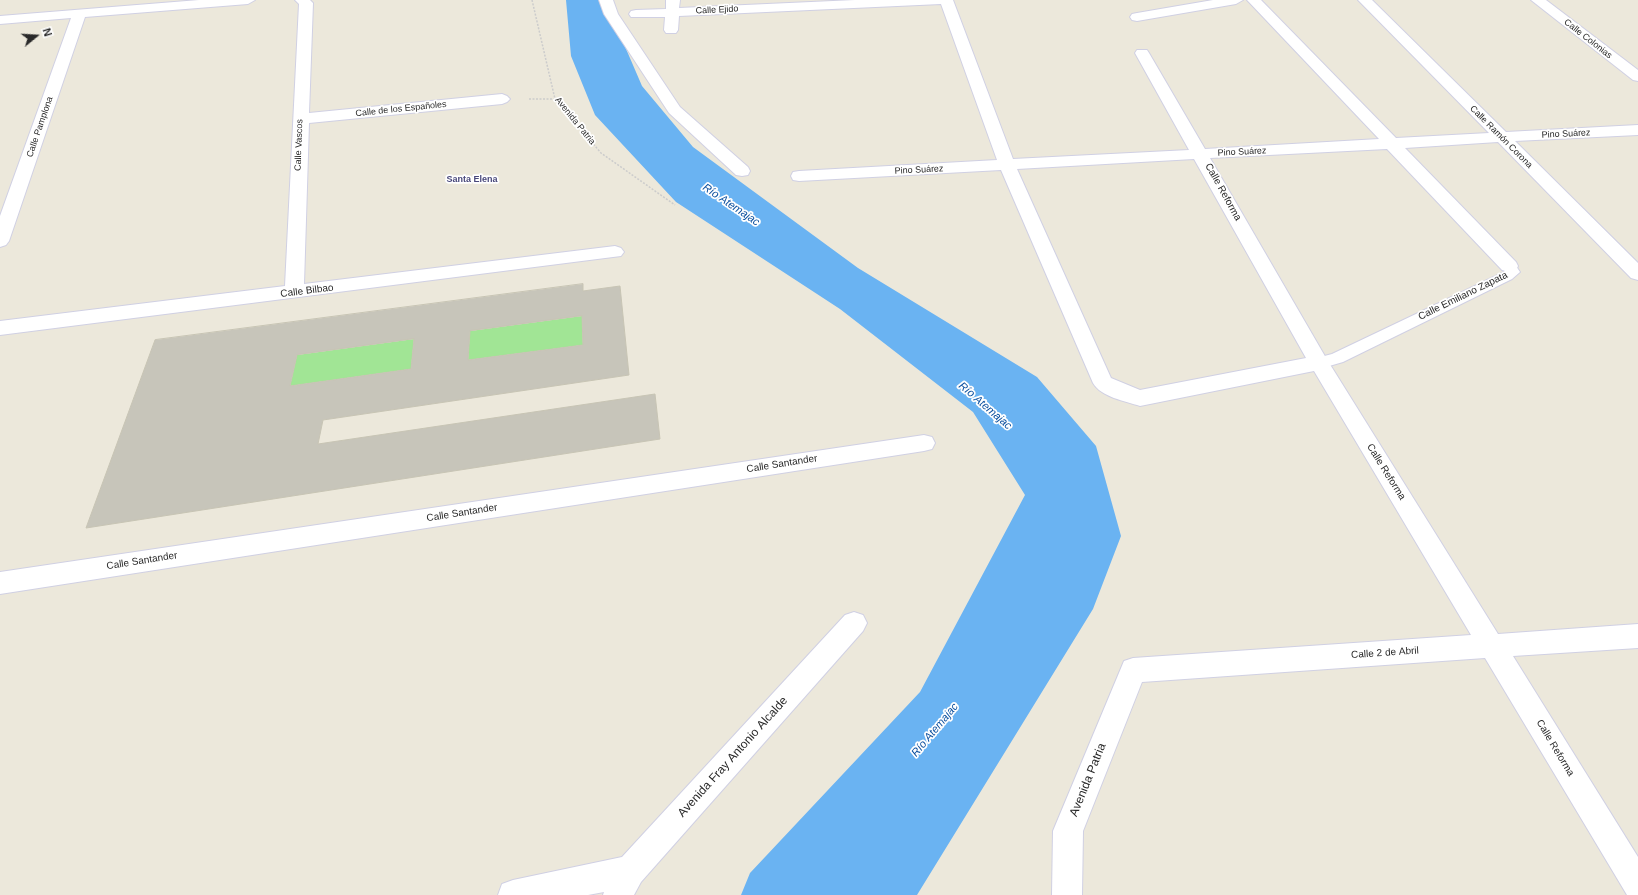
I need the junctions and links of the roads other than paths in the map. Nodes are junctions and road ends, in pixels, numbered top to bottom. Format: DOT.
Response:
graph roads {
  1 [pos="248,0"];
  2 [pos="302,0"];
  3 [pos="606,0"];
  4 [pos="942,0"];
  5 [pos="946,0"];
  6 [pos="1236,0"];
  7 [pos="1254,0"];
  8 [pos="1365,0"];
  9 [pos="1538,0"];
  10 [pos="672,6"];
  11 [pos="79,14"];
  12 [pos="636,14"];
  13 [pos="1137,17"];
  14 [pos="0,20"];
  15 [pos="671,30"];
  16 [pos="1142,53"];
  17 [pos="1638,77"];
  18 [pos="502,98"];
  19 [pos="300,119"];
  20 [pos="1638,130"];
  21 [pos="1502,138"];
  22 [pos="1392,144"];
  23 [pos="1201,154"];
  24 [pos="1006,165"];
  25 [pos="742,171"];
  26 [pos="799,176"];
  27 [pos="0,241"];
  28 [pos="615,252"];
  29 [pos="1509,266"];
  30 [pos="1638,274"];
  31 [pos="294,292"];
  32 [pos="0,328"];
  33 [pos="1319,363"];
  34 [pos="924,442"];
  35 [pos="0,583"];
  36 [pos="854,623"];
  37 [pos="1638,636"];
  38 [pos="1493,646"];
  39 [pos="1133,670"];
  40 [pos="624,883"];
  41 [pos="1638,885"];
  42 [pos="513,895"];
  43 [pos="1067,895"];
  1 -- 11 [label="street"];
  2 -- 19 [label="street, Calle Vascos"];
  3 -- 25 [label="street"];
  4 -- 10 [label="street, Calle Ejido"];
  5 -- 24 [label="street"];
  6 -- 13 [label="street"];
  7 -- 22 [label="street, Calle Emiliano Zapata"];
  8 -- 21 [label="street, Calle Ramón Corona"];
  9 -- 17 [label="street, Calle Colonias"];
  10 -- 12 [label="street, Calle Ejido"];
  10 -- 15 [label="street"];
  11 -- 14 [label="street"];
  11 -- 27 [label="street, Calle Pamplona"];
  16 -- 23 [label="street, Calle Reforma"];
  18 -- 19 [label="street, Calle de los Españoles"];
  19 -- 31 [label="street, Calle Vascos"];
  20 -- 21 [label="street, Pino Suárez"];
  21 -- 22 [label="street, Pino Suárez"];
  21 -- 30 [label="street, Calle Ramón Corona"];
  22 -- 23 [label="street, Pino Suárez"];
  22 -- 29 [label="street, Calle Emiliano Zapata"];
  23 -- 24 [label="street, Pino Suárez"];
  23 -- 33 [label="street, Calle Reforma"];
  24 -- 26 [label="street, Pino Suárez"];
  24 -- 33 [label="street, Calle Emiliano Zapata"];
  28 -- 31 [label="street, Calle Bilbao"];
  29 -- 33 [label="lane, Calle Emiliano Zapata"];
  31 -- 32 [label="street, Calle Bilbao"];
  33 -- 38 [label="street, Calle Reforma"];
  34 -- 35 [label="street, Calle Santander"];
  36 -- 40 [label="street, Avenida Fray Antonio Alcalde"];
  37 -- 38 [label="street, Calle 2 de Abril"];
  38 -- 39 [label="street, Calle 2 de Abril"];
  38 -- 41 [label="street, Calle Reforma"];
  39 -- 43 [label="street, Avenida Patria"];
  40 -- 42 [label="street"];
}
